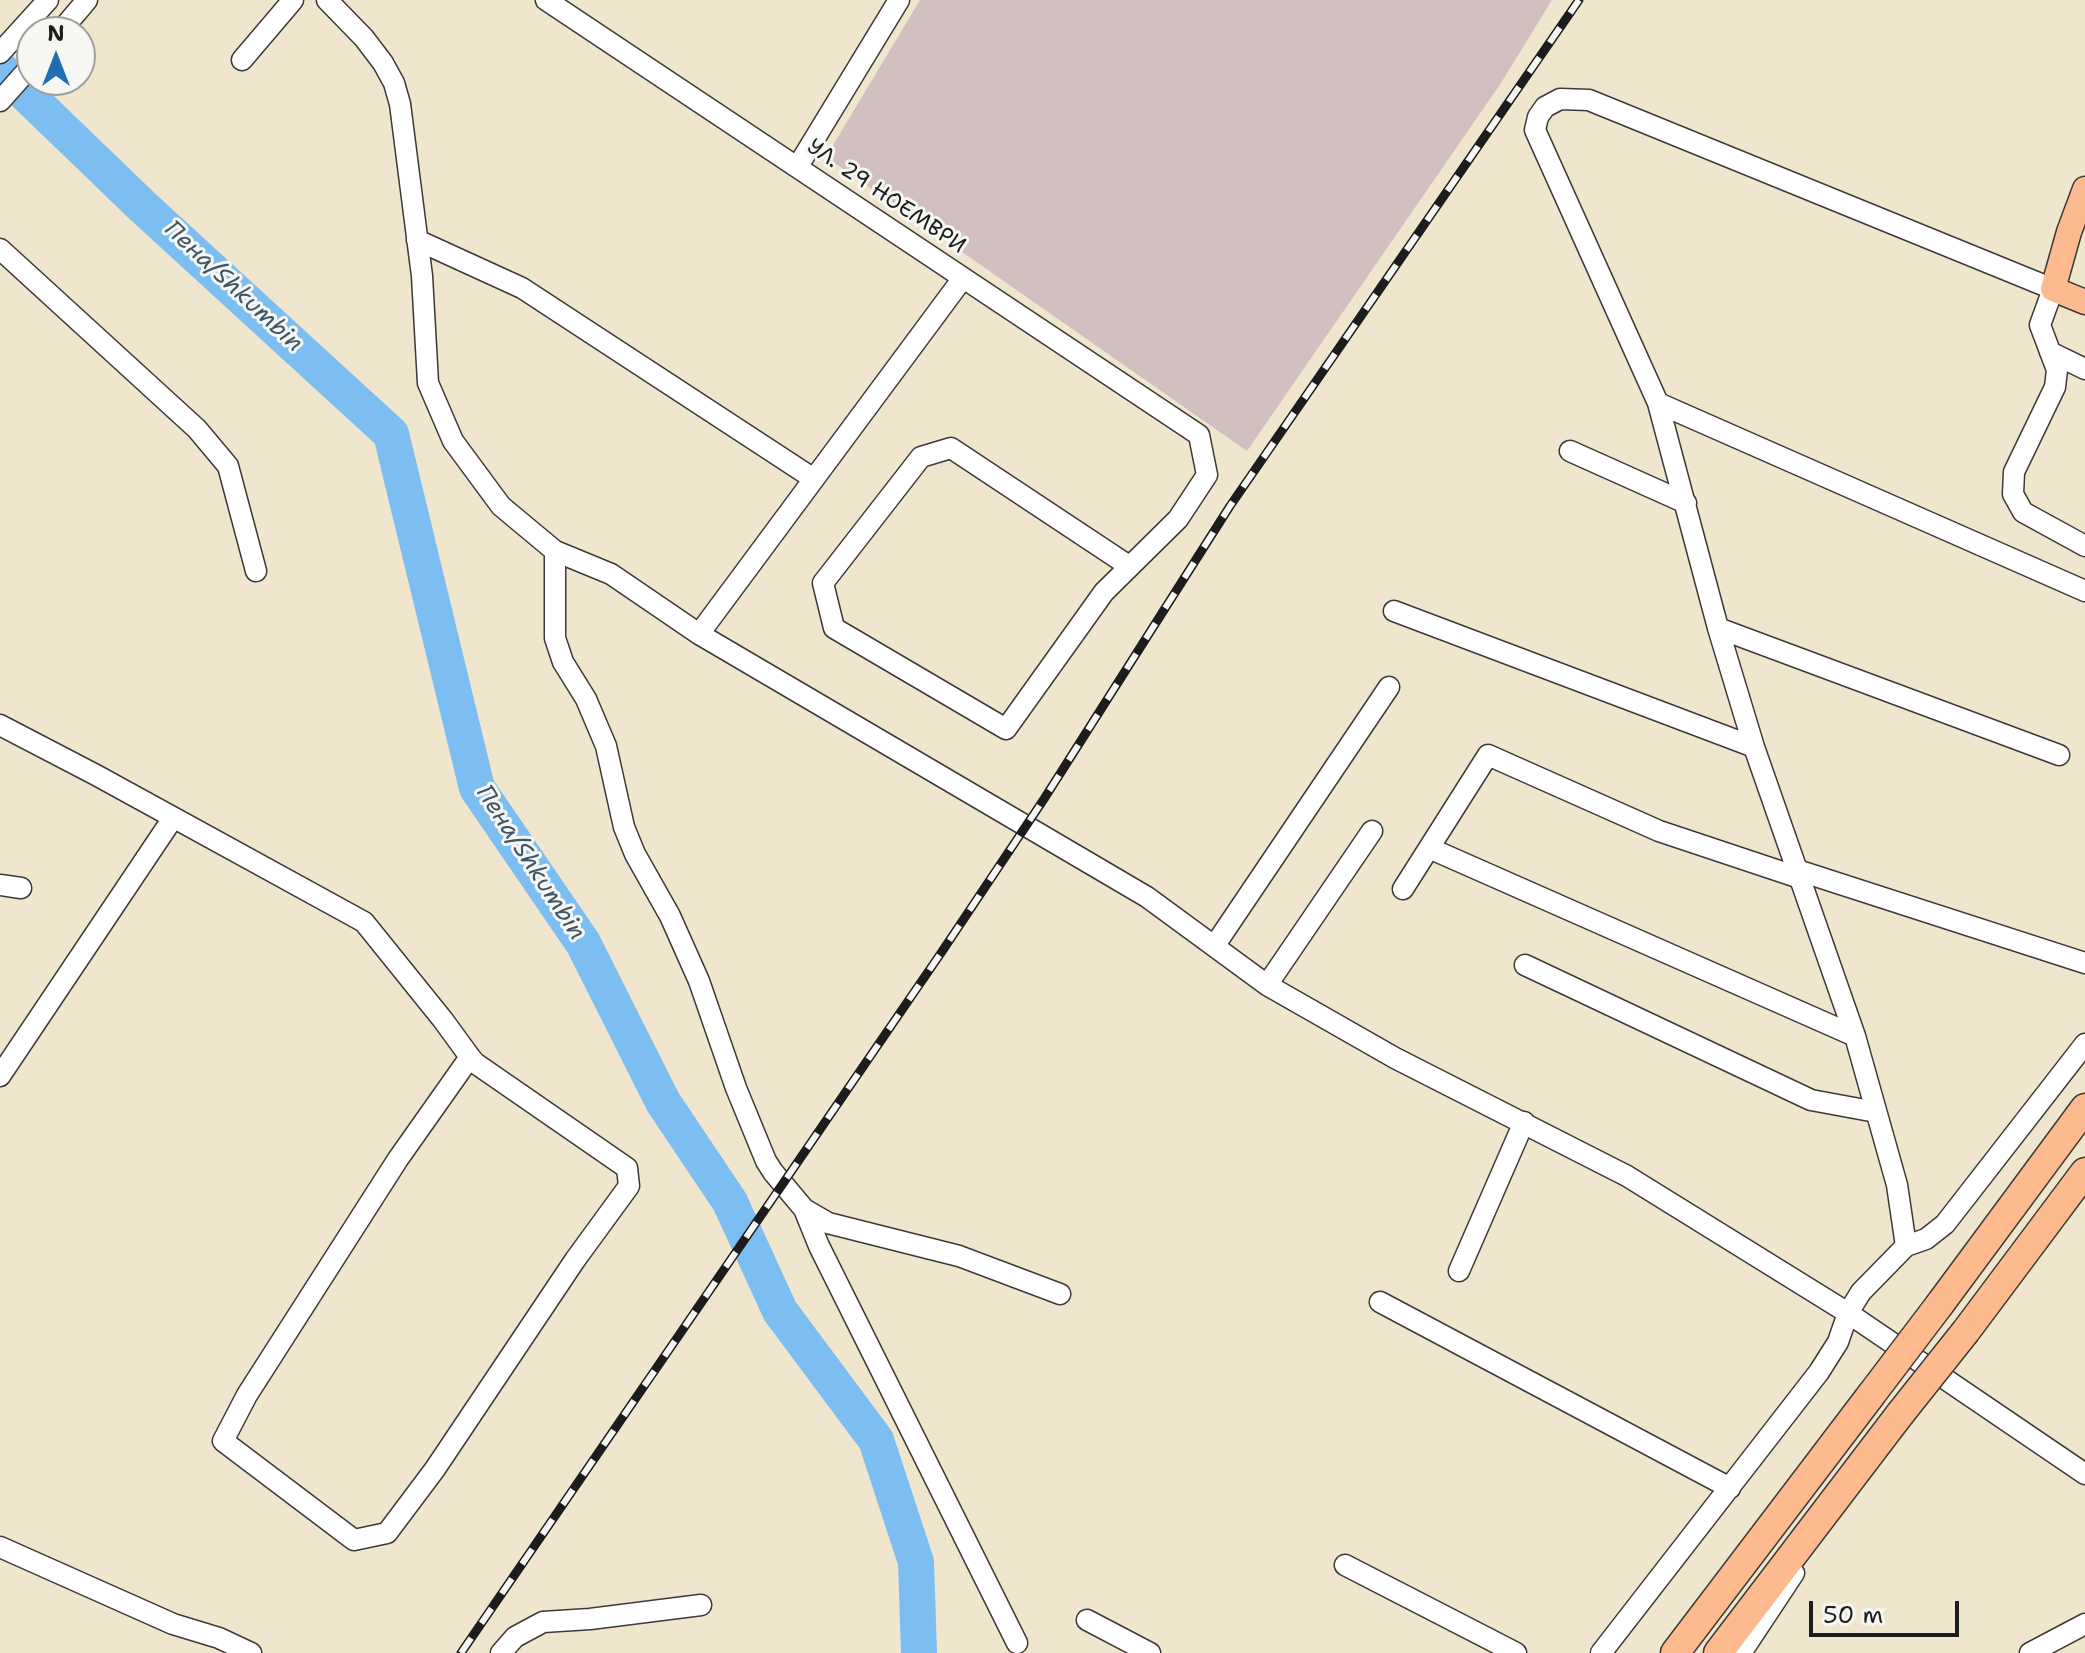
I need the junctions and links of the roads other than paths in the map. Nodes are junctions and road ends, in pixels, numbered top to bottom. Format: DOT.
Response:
graph roads {
  1 [pos="87,0"];
  2 [pos="293,0"];
  3 [pos="327,0"];
  4 [pos="546,0"];
  5 [pos="899,0"];
  6 [pos="47,1"];
  7 [pos="74,16"];
  8 [pos="0,53"];
  9 [pos="242,60"];
  10 [pos="16,83"];
  11 [pos="0,101"];
  12 [pos="798,166"];
  13 [pos="2085,189"];
  14 [pos="417,240"];
  15 [pos="0,249"];
  16 [pos="963,278"];
  17 [pos="2053,289"];
  18 [pos="2085,302"];
  19 [pos="2050,352"];
  20 [pos="2085,369"];
  21 [pos="1658,403"];
  22 [pos="1570,451"];
  23 [pos="814,479"];
  24 [pos="1686,503"];
  25 [pos="2085,546"];
  26 [pos="555,551"];
  27 [pos="1129,566"];
  28 [pos="256,571"];
  29 [pos="2085,591"];
  30 [pos="1394,611"];
  31 [pos="1718,628"];
  32 [pos="699,634"];
  33 [pos="1389,687"];
  34 [pos="0,725"];
  35 [pos="1754,747"];
  36 [pos="2059,755"];
  37 [pos="173,818"];
  38 [pos="1372,831"];
  39 [pos="1429,848"];
  40 [pos="1798,874"];
  41 [pos="1403,889"];
  42 [pos="1215,945"];
  43 [pos="2085,963"];
  44 [pos="1525,965"];
  45 [pos="1267,985"];
  46 [pos="1855,1036"];
  47 [pos="2085,1044"];
  48 [pos="470,1057"];
  49 [pos="0,1076"];
  50 [pos="2085,1108"];
  51 [pos="1876,1112"];
  52 [pos="1524,1122"];
  53 [pos="2085,1172"];
  54 [pos="804,1209"];
  55 [pos="1906,1246"];
  56 [pos="1459,1271"];
  57 [pos="1060,1294"];
  58 [pos="1380,1302"];
  59 [pos="1848,1313"];
  60 [pos="1900,1414"];
  61 [pos="2085,1474"];
  62 [pos="1730,1488"];
  63 [pos="0,1547"];
  64 [pos="1345,1565"];
  65 [pos="701,1605"];
  66 [pos="1087,1620"];
  67 [pos="2085,1624"];
  68 [pos="1017,1643"];
  69 [pos="251,1653"];
  70 [pos="501,1653"];
  71 [pos="1150,1653"];
  72 [pos="1516,1653"];
  73 [pos="1601,1653"];
  74 [pos="1675,1653"];
  75 [pos="1718,1653"];
  76 [pos="1741,1653"];
  77 [pos="2030,1653"];
  1 -- 7 [label="street"];
  2 -- 9 [label="street"];
  3 -- 14 [label="street"];
  4 -- 12 [label="street, УЛ. 29 НОЕМВРИ"];
  5 -- 12 [label="street"];
  6 -- 8 [label="street"];
  10 -- 11 [label="street"];
  12 -- 16 [label="street, УЛ. 29 НОЕМВРИ"];
  13 -- 17 [label="main road"];
  14 -- 23 [label="street"];
  14 -- 26 [label="street"];
  15 -- 28 [label="street"];
  16 -- 23 [label="street"];
  16 -- 27 [label="street, УЛ. 29 НОЕМВРИ"];
  17 -- 18 [label="main road"];
  17 -- 19 [label="street"];
  17 -- 21 [label="street"];
  19 -- 20 [label="street"];
  19 -- 25 [label="street"];
  21 -- 24 [label="street"];
  21 -- 29 [label="street"];
  22 -- 24 [label="street"];
  23 -- 32 [label="street"];
  24 -- 31 [label="street"];
  26 -- 32 [label="street"];
  26 -- 54 [label="street"];
  27 -- 27 [label="street"];
  30 -- 35 [label="street"];
  31 -- 35 [label="street"];
  31 -- 36 [label="street"];
  32 -- 42 [label="street"];
  33 -- 42 [label="street"];
  34 -- 37 [label="street"];
  35 -- 40 [label="street"];
  37 -- 48 [label="street"];
  37 -- 49 [label="street"];
  38 -- 45 [label="street"];
  39 -- 40 [label="street"];
  39 -- 41 [label="street"];
  39 -- 46 [label="street"];
  40 -- 43 [label="street"];
  40 -- 46 [label="street"];
  42 -- 45 [label="street"];
  44 -- 51 [label="street"];
  45 -- 52 [label="street"];
  46 -- 51 [label="street"];
  47 -- 55 [label="street"];
  48 -- 48 [label="street"];
  50 -- 74 [label="highway, bridge"];
  51 -- 55 [label="street"];
  52 -- 56 [label="street"];
  52 -- 59 [label="street"];
  53 -- 60 [label="highway, bridge"];
  54 -- 57 [label="street"];
  54 -- 68 [label="street"];
  55 -- 59 [label="street"];
  58 -- 62 [label="street"];
  59 -- 61 [label="street"];
  59 -- 62 [label="street"];
  60 -- 75 [label="highway"];
  60 -- 76 [label="street"];
  62 -- 73 [label="street"];
  63 -- 69 [label="street"];
  64 -- 72 [label="street"];
  65 -- 70 [label="street"];
  66 -- 71 [label="street"];
  67 -- 77 [label="street"];
}
